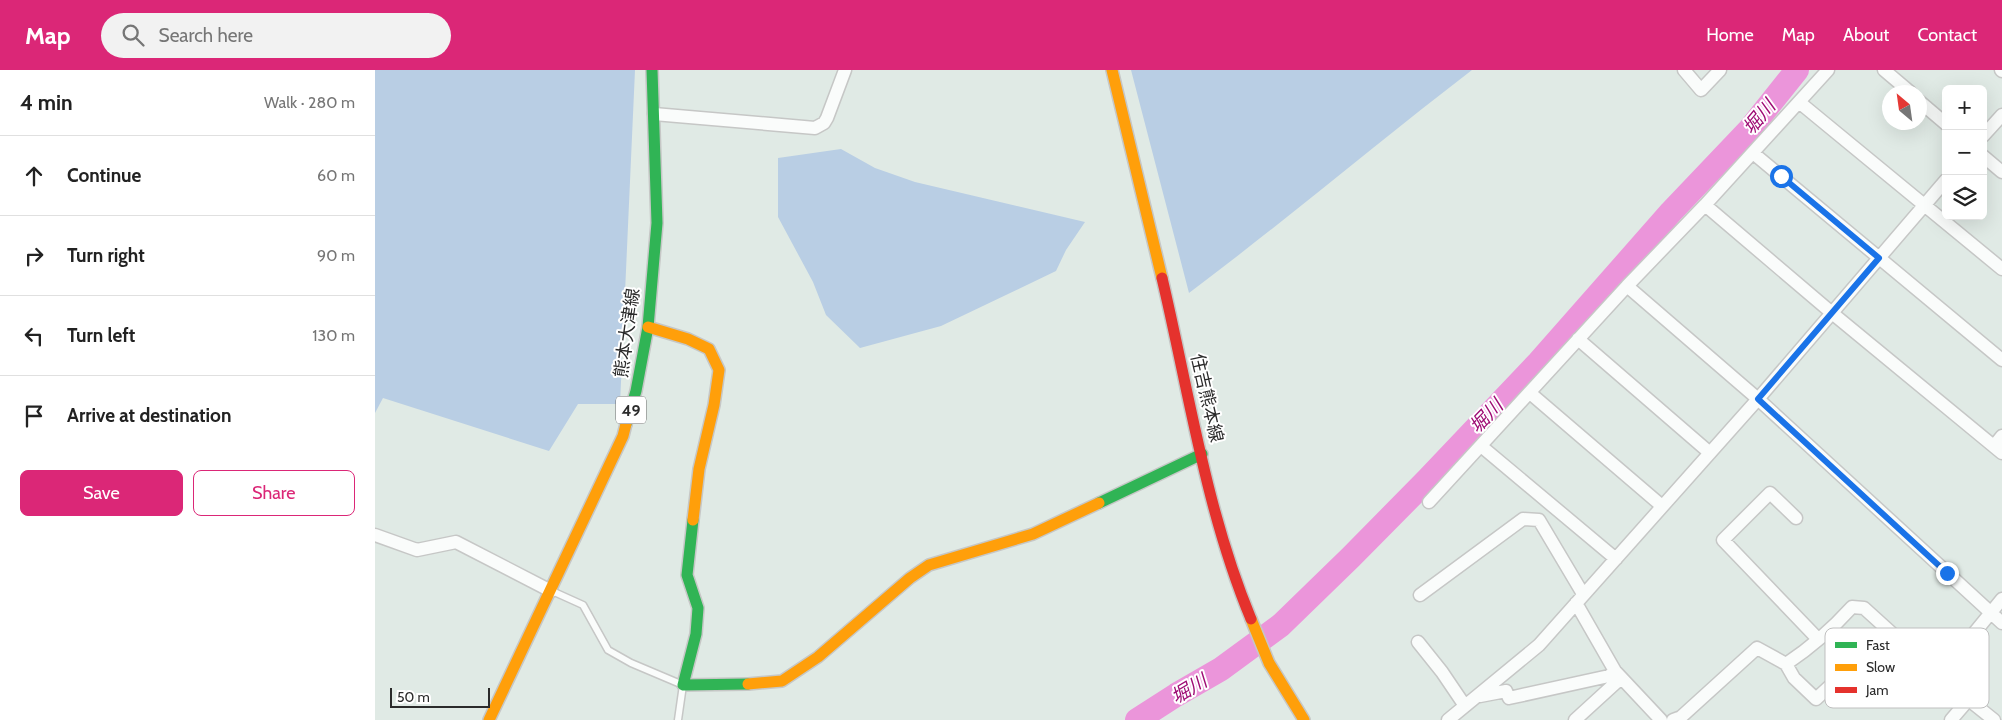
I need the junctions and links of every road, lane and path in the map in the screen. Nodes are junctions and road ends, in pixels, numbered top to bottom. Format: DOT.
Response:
graph roads {
  1 [pos="652,70"];
  2 [pos="845,70"];
  3 [pos="1112,70"];
  4 [pos="1684,70"];
  5 [pos="1721,70"];
  6 [pos="1828,70"];
  7 [pos="1884,70"];
  8 [pos="1902,85"];
  9 [pos="1799,102"];
  10 [pos="1927,108"];
  11 [pos="654,114"];
  12 [pos="2002,114"];
  13 [pos="1942,121"];
  14 [pos="1987,131"];
  15 [pos="1753,153"];
  16 [pos="1987,159"];
  17 [pos="2002,172"];
  18 [pos="1942,185"];
  19 [pos="1705,205"];
  20 [pos="1924,205"];
  21 [pos="1879,258"];
  22 [pos="2002,269"];
  23 [pos="1627,286"];
  24 [pos="1832,313"];
  25 [pos="648,326"];
  26 [pos="1578,340"];
  27 [pos="2002,360"];
  28 [pos="1530,393"];
  29 [pos="1758,399"];
  30 [pos="2002,436"];
  31 [pos="1481,446"];
  32 [pos="1998,450"];
  33 [pos="1709,453"];
  34 [pos="1202,454"];
  35 [pos="1429,502"];
  36 [pos="1662,506"];
  37 [pos="1796,518"];
  38 [pos="375,535"];
  39 [pos="1616,559"];
  40 [pos="551,591"];
  41 [pos="1420,595"];
  42 [pos="1580,599"];
  43 [pos="2002,599"];
  44 [pos="1991,613"];
  45 [pos="2002,623"];
  46 [pos="1830,628"];
  47 [pos="1886,628"];
  48 [pos="1979,628"];
  49 [pos="1825,632"];
  50 [pos="1817,638"];
  51 [pos="1418,642"];
  52 [pos="1786,664"];
  53 [pos="1618,674"];
  54 [pos="683,685"];
  55 [pos="1825,691"];
  56 [pos="1477,696"];
  57 [pos="1465,706"];
  58 [pos="1961,708"];
  59 [pos="1980,708"];
  60 [pos="1680,719"];
  61 [pos="489,720"];
  62 [pos="678,720"];
  63 [pos="1304,720"];
  64 [pos="1448,720"];
  65 [pos="1575,720"];
  66 [pos="1661,720"];
  67 [pos="1951,720"];
  68 [pos="1994,720"];
  1 -- 11 [label="main road, 熊本大津線 / 49"];
  2 -- 11 [label="street"];
  3 -- 34 [label="main road, 住吉熊本線"];
  4 -- 5 [label="street"];
  6 -- 9 [label="street"];
  7 -- 8 [label="street"];
  9 -- 15 [label="street"];
  9 -- 20 [label="street"];
  10 -- 13 [label="street"];
  11 -- 25 [label="main road, 熊本大津線 / 49"];
  12 -- 14 [label="street"];
  15 -- 19 [label="street"];
  15 -- 21 [label="street"];
  16 -- 17 [label="street"];
  18 -- 20 [label="street"];
  19 -- 23 [label="street"];
  19 -- 24 [label="street"];
  20 -- 21 [label="street"];
  20 -- 22 [label="street"];
  21 -- 24 [label="street"];
  21 -- 27 [label="street"];
  23 -- 26 [label="street"];
  23 -- 29 [label="street"];
  24 -- 29 [label="street"];
  24 -- 32 [label="street"];
  25 -- 40 [label="main road, 熊本大津線 / 49"];
  25 -- 54 [label="main road"];
  26 -- 28 [label="street"];
  26 -- 33 [label="street"];
  28 -- 31 [label="street"];
  28 -- 36 [label="street"];
  29 -- 33 [label="street"];
  29 -- 44 [label="street"];
  30 -- 32 [label="street"];
  31 -- 35 [label="street"];
  31 -- 39 [label="street"];
  33 -- 36 [label="street"];
  34 -- 54 [label="main road"];
  34 -- 63 [label="main road, 住吉熊本線"];
  36 -- 39 [label="street"];
  37 -- 50 [label="street"];
  38 -- 40 [label="street"];
  39 -- 42 [label="street"];
  40 -- 54 [label="lane"];
  40 -- 61 [label="main road, 熊本大津線 / 49"];
  41 -- 42 [label="street"];
  42 -- 53 [label="street"];
  42 -- 56 [label="street"];
  43 -- 44 [label="street"];
  44 -- 45 [label="street"];
  44 -- 48 [label="street"];
  46 -- 47 [label="street"];
  49 -- 50 [label="street"];
  50 -- 52 [label="street"];
  51 -- 57 [label="street"];
  52 -- 55 [label="street"];
  52 -- 60 [label="street"];
  53 -- 56 [label="street"];
  53 -- 65 [label="street"];
  53 -- 66 [label="street"];
  54 -- 62 [label="lane"];
  56 -- 57 [label="street"];
  57 -- 64 [label="street"];
  58 -- 67 [label="street"];
  59 -- 68 [label="street"];
}
